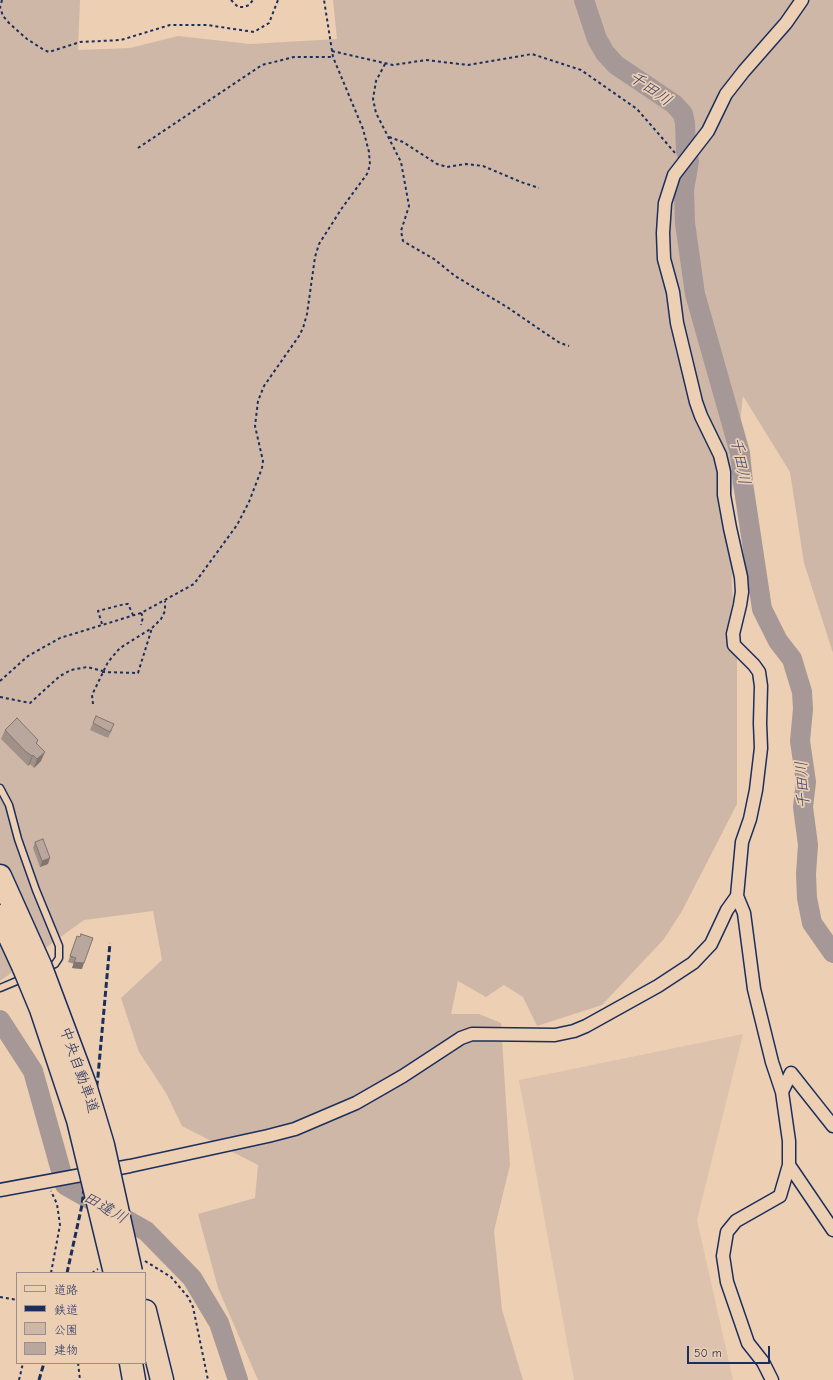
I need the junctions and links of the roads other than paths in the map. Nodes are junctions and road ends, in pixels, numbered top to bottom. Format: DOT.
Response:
graph roads {
  1 [pos="802,0"];
  2 [pos="0,788"];
  3 [pos="0,876"];
  4 [pos="737,896"];
  5 [pos="0,916"];
  6 [pos="32,967"];
  7 [pos="0,988"];
  8 [pos="782,1092"];
  9 [pos="833,1126"];
  10 [pos="790,1165"];
  11 [pos="0,1190"];
  12 [pos="833,1230"];
  13 [pos="123,1270"];
  14 [pos="146,1315"];
  15 [pos="146,1349"];
  16 [pos="121,1364"];
  17 [pos="131,1364"];
  18 [pos="124,1380"];
  19 [pos="134,1380"];
  20 [pos="151,1380"];
  21 [pos="162,1380"];
  22 [pos="772,1380"];
  1 -- 4 [label="street"];
  2 -- 7 [label="lane"];
  3 -- 6 [label="highway, 中央自動車道"];
  4 -- 8 [label="street"];
  4 -- 11 [label="street"];
  5 -- 6 [label="highway, 中央自動車道"];
  6 -- 13 [label="highway, 中央自動車道, bridge"];
  6 -- 13 [label="highway, 中央自動車道, bridge"];
  8 -- 9 [label="street"];
  8 -- 10 [label="street"];
  10 -- 12 [label="street"];
  10 -- 22 [label="street"];
  14 -- 21 [label="highway"];
  15 -- 20 [label="highway"];
  16 -- 18 [label="highway"];
  17 -- 19 [label="highway"];
}
